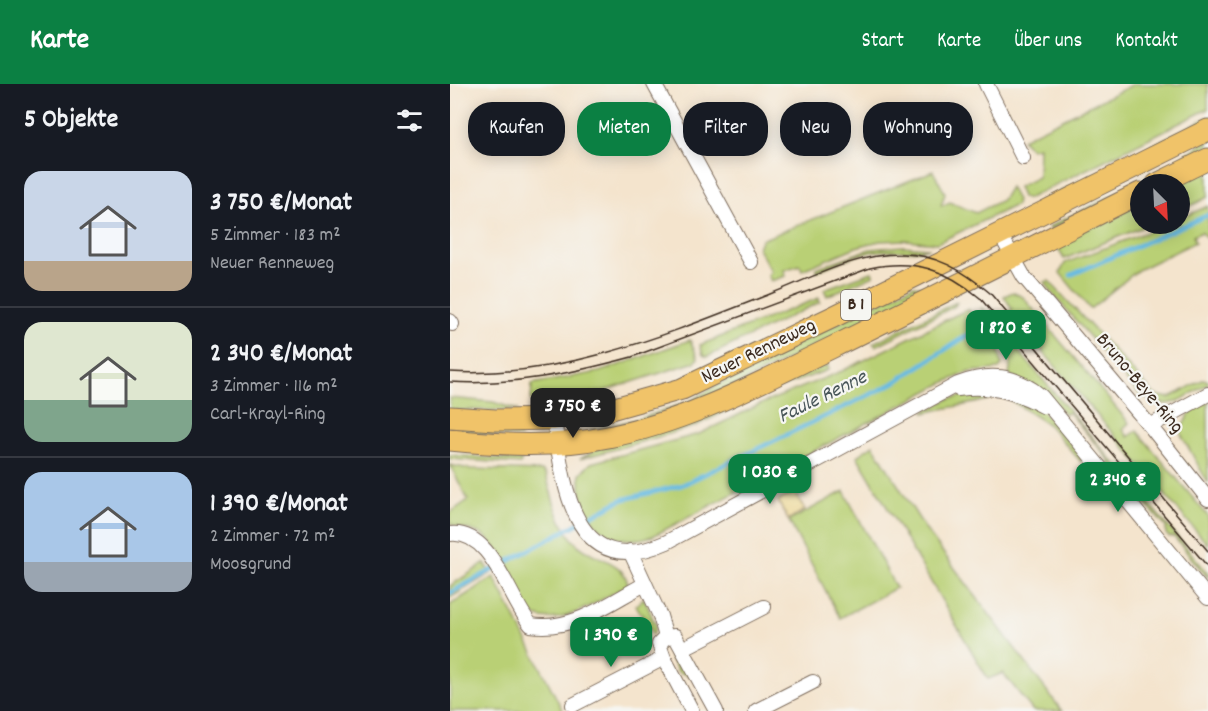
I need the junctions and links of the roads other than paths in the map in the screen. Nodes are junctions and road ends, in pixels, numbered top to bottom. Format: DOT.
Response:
graph roads {
  1 [pos="654,84"];
  2 [pos="986,84"];
  3 [pos="1208,130"];
  4 [pos="1023,159"];
  5 [pos="1208,159"];
  6 [pos="1177,174"];
  7 [pos="1130,198"];
  8 [pos="1000,234"];
  9 [pos="1012,257"];
  10 [pos="751,262"];
  11 [pos="1208,394"];
  12 [pos="450,417"];
  13 [pos="554,419"];
  14 [pos="1150,426"];
  15 [pos="450,440"];
  16 [pos="558,444"];
  17 [pos="1208,500"];
  18 [pos="450,534"];
  19 [pos="630,551"];
  20 [pos="645,585"];
  21 [pos="1208,598"];
  22 [pos="764,606"];
  23 [pos="666,637"];
  24 [pos="684,648"];
  25 [pos="664,658"];
  26 [pos="813,682"];
  27 [pos="573,705"];
  28 [pos="692,711"];
  29 [pos="716,711"];
  30 [pos="756,711"];
  1 -- 10 [label="street"];
  2 -- 4 [label="street"];
  3 -- 8 [label="main road, Neuer Renneweg / B 1"];
  5 -- 6 [label="main road"];
  7 -- 9 [label="main road, Neuer Renneweg / B 1"];
  8 -- 9 [label="street, Bruno-Beye-Ring"];
  8 -- 13 [label="main road, Neuer Renneweg / B 1"];
  9 -- 14 [label="street, Bruno-Beye-Ring"];
  9 -- 16 [label="main road, Neuer Renneweg / B 1"];
  11 -- 14 [label="street"];
  12 -- 13 [label="main road, Neuer Renneweg / B 1"];
  13 -- 16 [label="street"];
  14 -- 17 [label="street, Bruno-Beye-Ring"];
  15 -- 16 [label="main road, Neuer Renneweg / B 1"];
  16 -- 19 [label="street"];
  18 -- 20 [label="street"];
  19 -- 20 [label="street"];
  19 -- 21 [label="street"];
  20 -- 23 [label="street"];
  22 -- 24 [label="street"];
  23 -- 24 [label="street"];
  23 -- 25 [label="street"];
  24 -- 29 [label="street"];
  25 -- 27 [label="street"];
  25 -- 28 [label="street"];
  26 -- 30 [label="street"];
}
